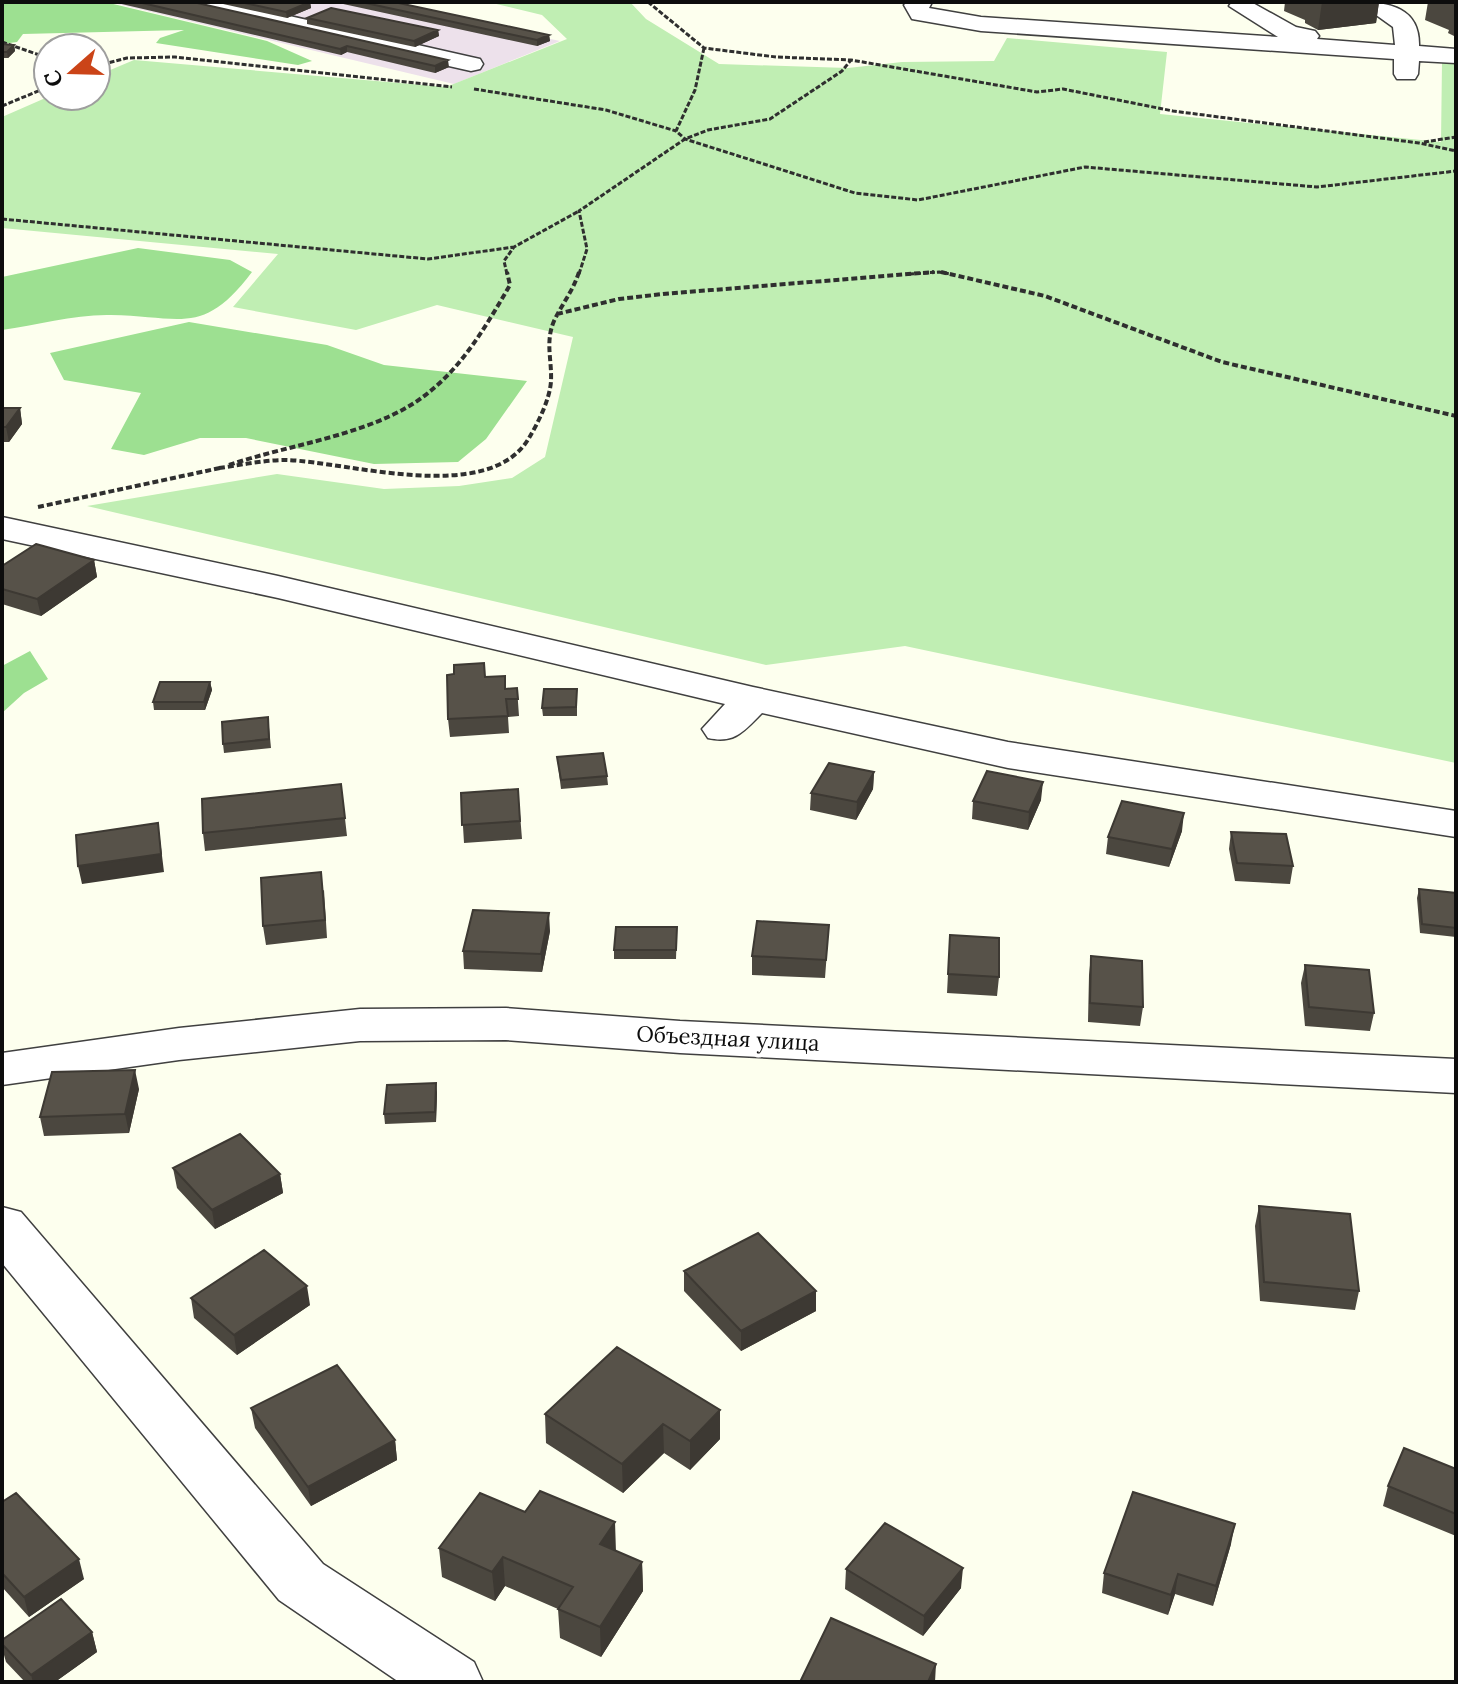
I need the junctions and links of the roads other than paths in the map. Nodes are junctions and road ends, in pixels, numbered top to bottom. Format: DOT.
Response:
graph roads {
  1 [pos="197,2"];
  2 [pos="920,2"];
  3 [pos="1271,2"];
  4 [pos="1370,2"];
  5 [pos="1241,6"];
  6 [pos="1424,10"];
  7 [pos="1393,14"];
  8 [pos="1183,39"];
  9 [pos="492,47"];
  10 [pos="1456,47"];
  11 [pos="1407,54"];
  12 [pos="430,55"];
  13 [pos="1456,56"];
  14 [pos="471,64"];
  15 [pos="17,518"];
  16 [pos="753,699"];
  17 [pos="723,729"];
  18 [pos="1456,824"];
  19 [pos="2,1069"];
  20 [pos="1456,1076"];
  21 [pos="2,1226"];
  22 [pos="451,1682"];
  1 -- 12 [label="street"];
  2 -- 8 [label="street"];
  3 -- 5 [label="street"];
  4 -- 7 [label="street"];
  5 -- 8 [label="street"];
  5 -- 11 [label="street"];
  6 -- 7 [label="street"];
  7 -- 11 [label="street"];
  8 -- 11 [label="street"];
  9 -- 12 [label="street"];
  10 -- 11 [label="street"];
  11 -- 13 [label="street"];
  12 -- 14 [label="street"];
  15 -- 16 [label="street"];
  16 -- 17 [label="street"];
  16 -- 18 [label="street"];
  19 -- 20 [label="street, Объездная улица"];
  21 -- 22 [label="street"];
}
